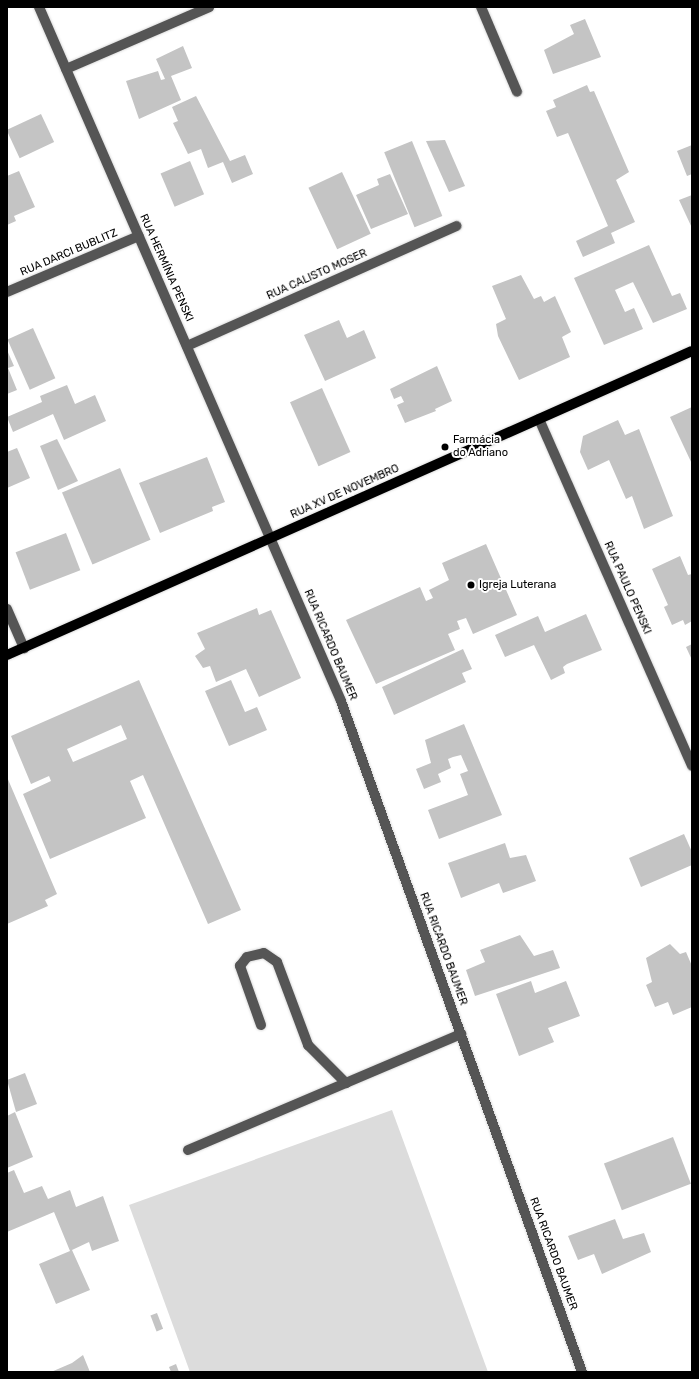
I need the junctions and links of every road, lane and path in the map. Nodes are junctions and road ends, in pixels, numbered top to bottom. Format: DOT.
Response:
graph roads {
  1 [pos="39,7"];
  2 [pos="209,7"];
  3 [pos="481,7"];
  4 [pos="66,69"];
  5 [pos="517,92"];
  6 [pos="456,226"];
  7 [pos="139,236"];
  8 [pos="7,292"];
  9 [pos="187,346"];
  10 [pos="692,351"];
  11 [pos="539,418"];
  12 [pos="271,538"];
  13 [pos="7,609"];
  14 [pos="24,648"];
  15 [pos="7,655"];
  16 [pos="692,766"];
  17 [pos="261,1025"];
  18 [pos="461,1034"];
  19 [pos="346,1083"];
  20 [pos="188,1150"];
  21 [pos="582,1372"];
  1 -- 4 [label="street, RUA HERMÍNIA PENSKI"];
  2 -- 4 [label="street"];
  3 -- 5 [label="street"];
  4 -- 7 [label="street, RUA HERMÍNIA PENSKI"];
  6 -- 9 [label="street, RUA CALISTO MOSER"];
  7 -- 8 [label="street, RUA DARCI BUBLITZ"];
  7 -- 9 [label="street, RUA HERMÍNIA PENSKI"];
  9 -- 12 [label="street, RUA HERMÍNIA PENSKI"];
  10 -- 11 [label="main road, RUA XV DE NOVEMBRO"];
  11 -- 12 [label="main road, RUA XV DE NOVEMBRO"];
  11 -- 16 [label="street, RUA PAULO PENSKI"];
  12 -- 14 [label="main road, RUA XV DE NOVEMBRO"];
  12 -- 18 [label="street, RUA RICARDO BAUMER"];
  13 -- 14 [label="street"];
  14 -- 15 [label="main road, RUA XV DE NOVEMBRO"];
  17 -- 19 [label="street"];
  18 -- 19 [label="street"];
  18 -- 21 [label="street, RUA RICARDO BAUMER"];
  19 -- 20 [label="street"];
}
